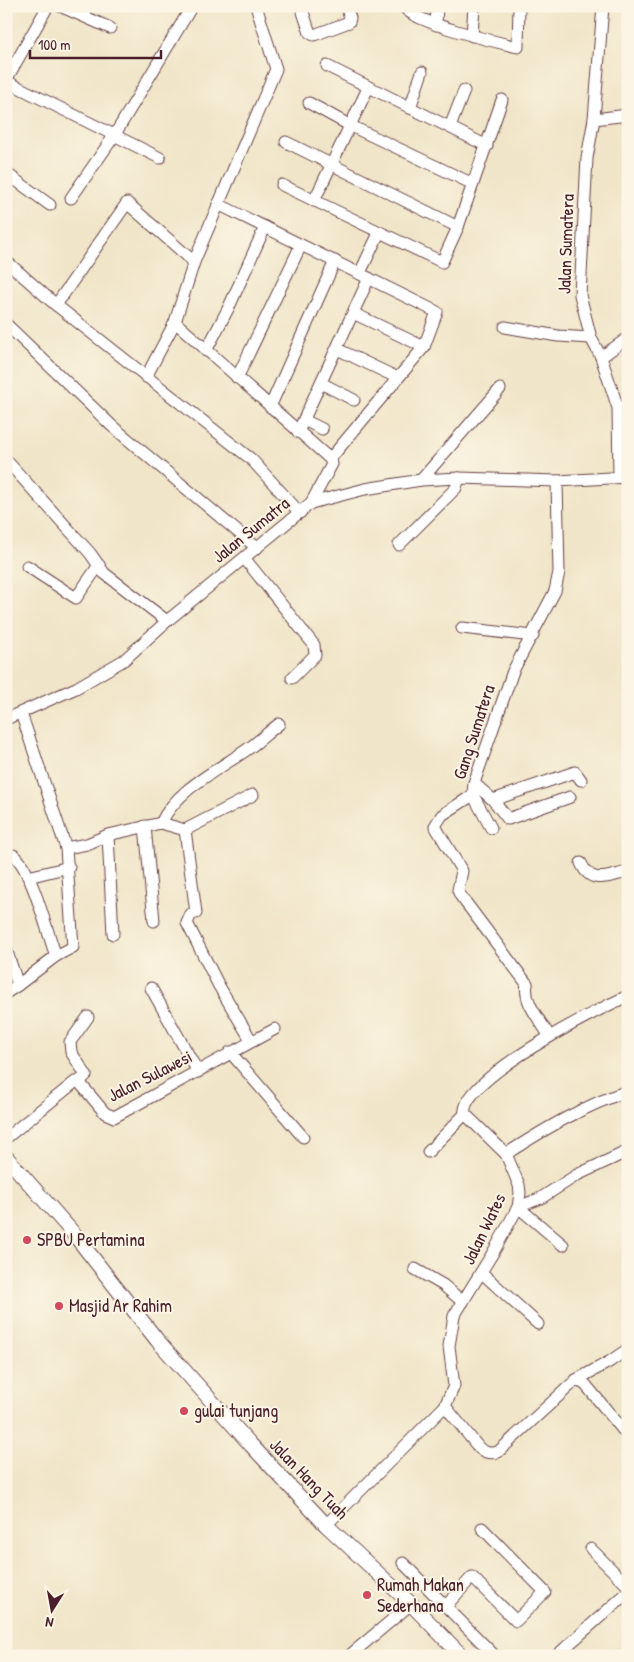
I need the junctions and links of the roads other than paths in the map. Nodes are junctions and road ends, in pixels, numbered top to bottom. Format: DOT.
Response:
graph roads {
  1 [pos="48,6"];
  2 [pos="60,6"];
  3 [pos="192,6"];
  4 [pos="256,6"];
  5 [pos="301,6"];
  6 [pos="346,6"];
  7 [pos="404,6"];
  8 [pos="437,6"];
  9 [pos="474,6"];
  10 [pos="519,6"];
  11 [pos="603,6"];
  12 [pos="436,24"];
  13 [pos="110,28"];
  14 [pos="472,36"];
  15 [pos="327,66"];
  16 [pos="422,72"];
  17 [pos="6,80"];
  18 [pos="368,88"];
  19 [pos="464,91"];
  20 [pos="502,100"];
  21 [pos="309,103"];
  22 [pos="410,108"];
  23 [pos="628,115"];
  24 [pos="594,118"];
  25 [pos="349,125"];
  26 [pos="450,127"];
  27 [pos="114,136"];
  28 [pos="286,142"];
  29 [pos="487,146"];
  30 [pos="160,158"];
  31 [pos="330,163"];
  32 [pos="6,173"];
  33 [pos="473,184"];
  34 [pos="282,185"];
  35 [pos="71,198"];
  36 [pos="314,201"];
  37 [pos="218,204"];
  38 [pos="50,205"];
  39 [pos="265,227"];
  40 [pos="458,227"];
  41 [pos="379,233"];
  42 [pos="301,245"];
  43 [pos="6,261"];
  44 [pos="335,261"];
  45 [pos="194,262"];
  46 [pos="364,276"];
  47 [pos="56,305"];
  48 [pos="353,313"];
  49 [pos="174,322"];
  50 [pos="6,324"];
  51 [pos="505,327"];
  52 [pos="591,338"];
  53 [pos="628,338"];
  54 [pos="424,347"];
  55 [pos="337,349"];
  56 [pos="206,351"];
  57 [pos="601,357"];
  58 [pos="146,377"];
  59 [pos="237,378"];
  60 [pos="398,378"];
  61 [pos="321,383"];
  62 [pos="500,389"];
  63 [pos="354,400"];
  64 [pos="623,405"];
  65 [pos="270,407"];
  66 [pos="304,420"];
  67 [pos="322,429"];
  68 [pos="298,432"];
  69 [pos="6,460"];
  70 [pos="330,460"];
  71 [pos="623,477"];
  72 [pos="459,478"];
  73 [pos="421,480"];
  74 [pos="557,480"];
  75 [pos="311,503"];
  76 [pos="300,513"];
  77 [pos="399,545"];
  78 [pos="257,548"];
  79 [pos="245,559"];
  80 [pos="99,565"];
  81 [pos="27,566"];
  82 [pos="167,621"];
  83 [pos="462,628"];
  84 [pos="533,636"];
  85 [pos="292,678"];
  86 [pos="21,713"];
  87 [pos="6,719"];
  88 [pos="279,724"];
  89 [pos="581,780"];
  90 [pos="474,783"];
  91 [pos="253,795"];
  92 [pos="473,796"];
  93 [pos="570,797"];
  94 [pos="493,800"];
  95 [pos="161,823"];
  96 [pos="144,826"];
  97 [pos="491,828"];
  98 [pos="185,830"];
  99 [pos="108,834"];
  100 [pos="66,848"];
  101 [pos="6,855"];
  102 [pos="581,863"];
  103 [pos="69,867"];
  104 [pos="628,872"];
  105 [pos="28,877"];
  106 [pos="154,921"];
  107 [pos="114,934"];
  108 [pos="6,949"];
  109 [pos="56,956"];
  110 [pos="18,985"];
  111 [pos="151,988"];
  112 [pos="6,993"];
  113 [pos="628,996"];
  114 [pos="88,1017"];
  115 [pos="275,1028"];
  116 [pos="549,1036"];
  117 [pos="251,1040"];
  118 [pos="230,1052"];
  119 [pos="198,1072"];
  120 [pos="79,1082"];
  121 [pos="628,1091"];
  122 [pos="465,1114"];
  123 [pos="303,1137"];
  124 [pos="6,1138"];
  125 [pos="428,1152"];
  126 [pos="624,1153"];
  127 [pos="506,1154"];
  128 [pos="6,1157"];
  129 [pos="518,1207"];
  130 [pos="563,1246"];
  131 [pos="415,1269"];
  132 [pos="482,1273"];
  133 [pos="463,1302"];
  134 [pos="538,1324"];
  135 [pos="628,1349"];
  136 [pos="576,1380"];
  137 [pos="445,1406"];
  138 [pos="628,1436"];
  139 [pos="326,1525"];
  140 [pos="482,1528"];
  141 [pos="591,1549"];
  142 [pos="403,1564"];
  143 [pos="628,1586"];
  144 [pos="628,1592"];
  145 [pos="410,1604"];
  146 [pos="446,1606"];
  147 [pos="349,1656"];
  148 [pos="462,1656"];
  149 [pos="495,1656"];
  150 [pos="556,1656"];
  1 -- 17 [label="street"];
  2 -- 13 [label="street"];
  3 -- 27 [label="street"];
  4 -- 37 [label="street"];
  5 -- 6 [label="street"];
  7 -- 12 [label="street"];
  8 -- 12 [label="street"];
  9 -- 14 [label="street"];
  10 -- 14 [label="street"];
  11 -- 24 [label="street, Jalan Sumatera"];
  12 -- 14 [label="street"];
  15 -- 18 [label="street"];
  16 -- 22 [label="street"];
  17 -- 27 [label="street"];
  18 -- 22 [label="street"];
  18 -- 25 [label="street"];
  19 -- 26 [label="street"];
  20 -- 29 [label="street"];
  21 -- 25 [label="street"];
  22 -- 26 [label="street"];
  23 -- 24 [label="street"];
  24 -- 52 [label="street, Jalan Sumatera"];
  25 -- 31 [label="street"];
  25 -- 33 [label="street"];
  26 -- 29 [label="street"];
  27 -- 30 [label="street"];
  27 -- 35 [label="street"];
  28 -- 31 [label="street"];
  29 -- 33 [label="street"];
  31 -- 36 [label="street"];
  31 -- 40 [label="street"];
  32 -- 38 [label="street"];
  33 -- 40 [label="street"];
  34 -- 36 [label="street"];
  36 -- 41 [label="street"];
  37 -- 39 [label="street"];
  37 -- 45 [label="street"];
  39 -- 42 [label="street"];
  39 -- 56 [label="street"];
  40 -- 41 [label="street"];
  41 -- 46 [label="street"];
  42 -- 44 [label="street"];
  42 -- 59 [label="street"];
  43 -- 47 [label="street"];
  44 -- 46 [label="street"];
  44 -- 65 [label="street"];
  45 -- 47 [label="street"];
  45 -- 49 [label="street"];
  46 -- 48 [label="street"];
  46 -- 54 [label="street"];
  47 -- 58 [label="street"];
  48 -- 54 [label="street"];
  48 -- 55 [label="street"];
  49 -- 56 [label="street"];
  49 -- 58 [label="street"];
  50 -- 78 [label="street"];
  51 -- 52 [label="street"];
  52 -- 57 [label="street, Jalan Sumatera"];
  53 -- 57 [label="street"];
  54 -- 60 [label="street"];
  55 -- 60 [label="street"];
  55 -- 61 [label="street"];
  56 -- 59 [label="street"];
  57 -- 64 [label="street, Jalan Sumatera"];
  58 -- 76 [label="street"];
  59 -- 65 [label="street"];
  60 -- 70 [label="street"];
  61 -- 63 [label="street"];
  61 -- 66 [label="street"];
  62 -- 73 [label="street"];
  64 -- 71 [label="street, Jalan Sumatera"];
  65 -- 68 [label="street"];
  66 -- 67 [label="street"];
  66 -- 68 [label="street"];
  68 -- 70 [label="street"];
  69 -- 80 [label="street"];
  70 -- 75 [label="street"];
  71 -- 74 [label="street, Jalan Sumatra"];
  72 -- 73 [label="street, Jalan Sumatra"];
  72 -- 74 [label="street, Jalan Sumatra"];
  72 -- 77 [label="street"];
  73 -- 75 [label="street, Jalan Sumatra"];
  74 -- 84 [label="street, Gang Sumatera"];
  75 -- 76 [label="street, Jalan Sumatra"];
  76 -- 78 [label="street, Jalan Sumatra"];
  78 -- 79 [label="street, Jalan Sumatra"];
  79 -- 82 [label="street, Jalan Sumatra"];
  79 -- 85 [label="street"];
  80 -- 81 [label="street"];
  80 -- 82 [label="street"];
  82 -- 86 [label="street, Jalan Sumatra"];
  83 -- 84 [label="street"];
  84 -- 90 [label="street, Gang Sumatera"];
  86 -- 87 [label="street, Jalan Sumatra"];
  86 -- 100 [label="street"];
  88 -- 95 [label="street"];
  89 -- 94 [label="street"];
  90 -- 92 [label="street, Gang Sumatera"];
  90 -- 94 [label="street"];
  91 -- 98 [label="street"];
  92 -- 97 [label="street"];
  92 -- 116 [label="street, Gang Sumatera"];
  93 -- 94 [label="street"];
  95 -- 96 [label="street"];
  95 -- 98 [label="street"];
  96 -- 99 [label="street"];
  96 -- 106 [label="street"];
  98 -- 117 [label="street"];
  99 -- 100 [label="street"];
  99 -- 107 [label="street"];
  100 -- 103 [label="street"];
  101 -- 105 [label="street"];
  102 -- 104 [label="street"];
  103 -- 105 [label="street"];
  103 -- 109 [label="street"];
  105 -- 109 [label="street"];
  108 -- 110 [label="street"];
  109 -- 110 [label="street"];
  110 -- 112 [label="street"];
  111 -- 119 [label="street"];
  113 -- 116 [label="street"];
  114 -- 120 [label="street"];
  115 -- 117 [label="street, Jalan Sulawesi"];
  116 -- 122 [label="street"];
  117 -- 118 [label="street, Jalan Sulawesi"];
  118 -- 119 [label="street, Jalan Sulawesi"];
  118 -- 123 [label="street"];
  119 -- 120 [label="street, Jalan Sulawesi"];
  120 -- 124 [label="street, Jalan Sulawesi"];
  121 -- 127 [label="street"];
  122 -- 125 [label="street"];
  122 -- 127 [label="street, Jalan Wates"];
  126 -- 129 [label="street"];
  127 -- 129 [label="street, Jalan Wates"];
  128 -- 139 [label="main road, Jalan Hang Tuah"];
  129 -- 130 [label="street"];
  129 -- 132 [label="street, Jalan Wates"];
  131 -- 133 [label="street"];
  132 -- 133 [label="street, Jalan Wates"];
  132 -- 134 [label="street"];
  133 -- 137 [label="street, Jalan Wates"];
  135 -- 136 [label="street"];
  136 -- 137 [label="street"];
  136 -- 138 [label="street"];
  137 -- 139 [label="street, Jalan Wates"];
  139 -- 145 [label="main road, Jalan Hang Tuah"];
  140 -- 146 [label="street"];
  141 -- 143 [label="street"];
  142 -- 146 [label="street"];
  144 -- 150 [label="street"];
  145 -- 147 [label="street"];
  145 -- 148 [label="main road, Jalan Hang Tuah"];
  146 -- 149 [label="street"];
}
